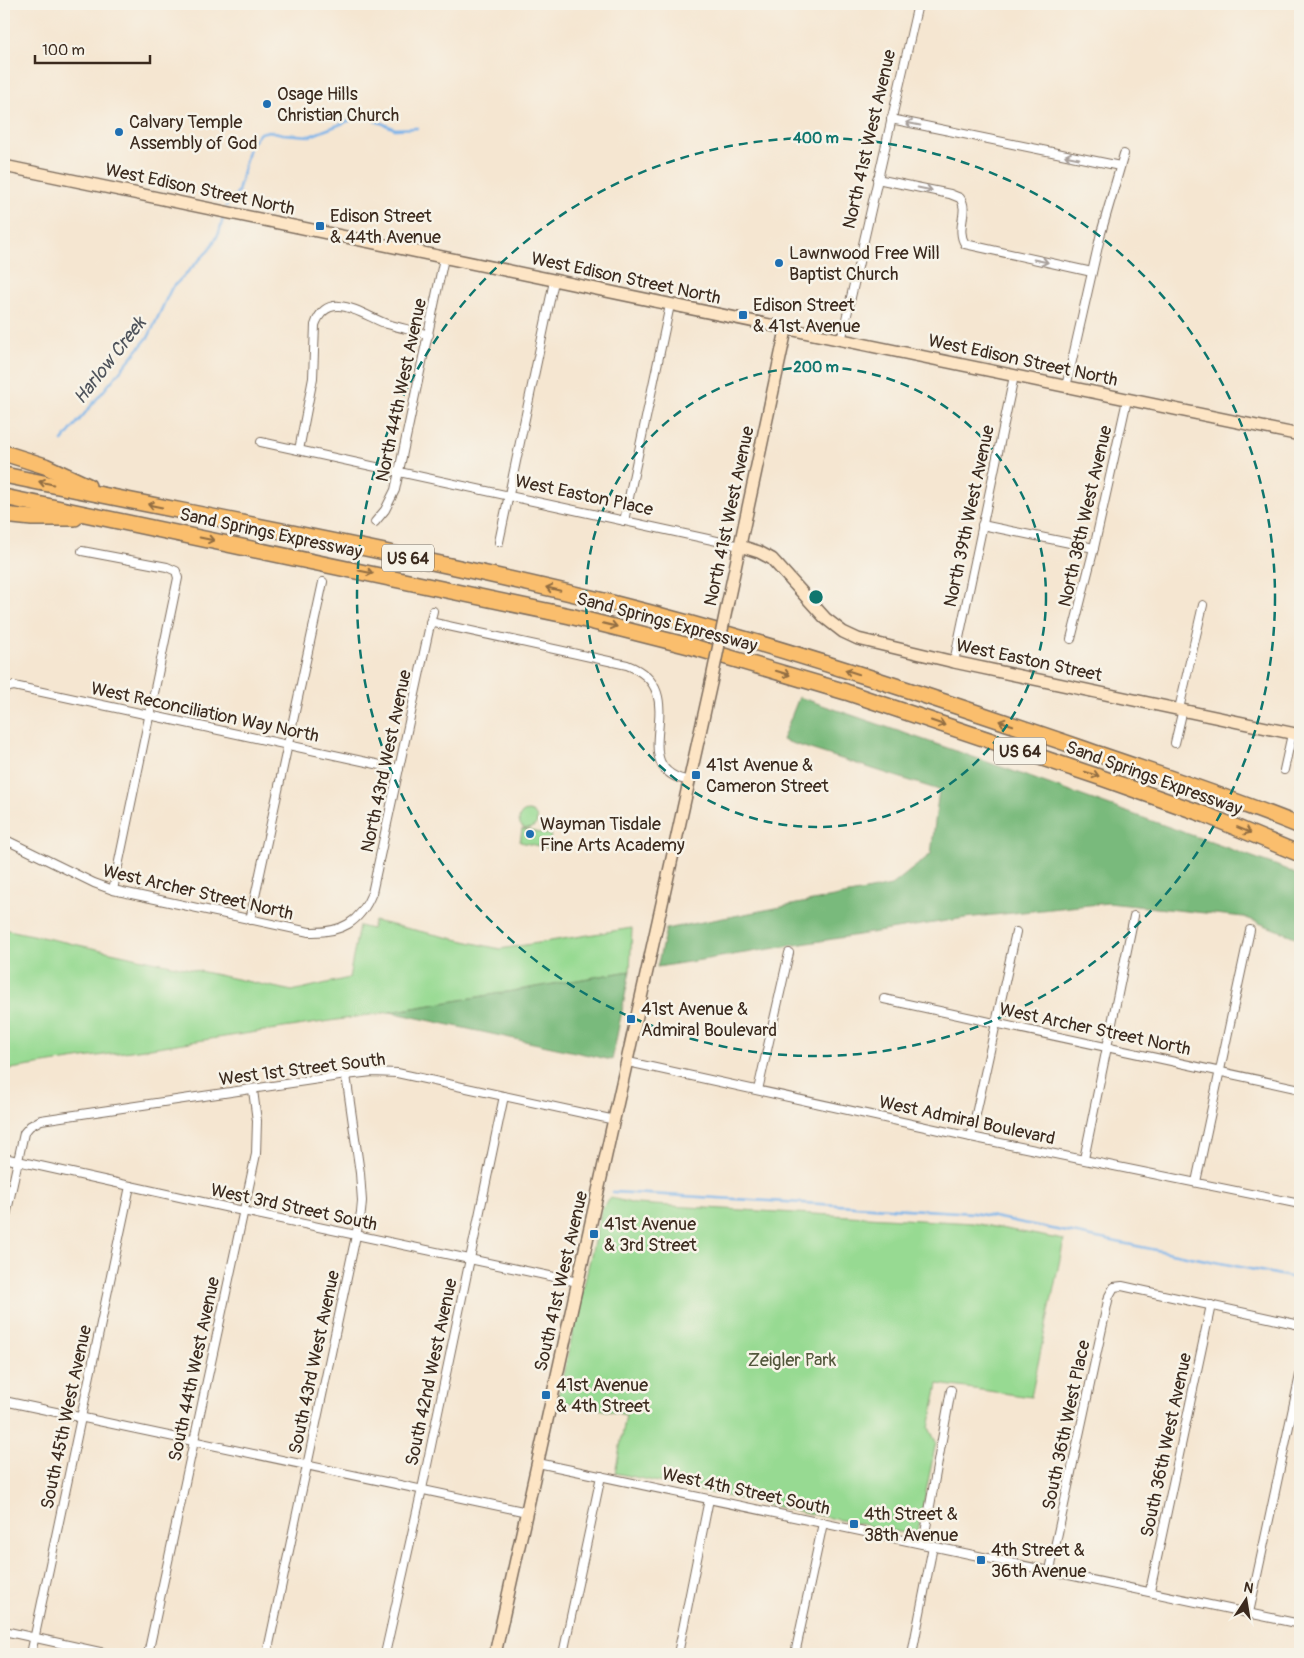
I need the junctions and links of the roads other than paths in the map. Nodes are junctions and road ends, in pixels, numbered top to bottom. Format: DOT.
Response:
graph roads {
  1 [pos="918,4"];
  2 [pos="890,119"];
  3 [pos="1124,154"];
  4 [pos="4,166"];
  5 [pos="1120,166"];
  6 [pos="877,179"];
  7 [pos="444,258"];
  8 [pos="1092,272"];
  9 [pos="554,282"];
  10 [pos="670,306"];
  11 [pos="786,330"];
  12 [pos="429,335"];
  13 [pos="841,341"];
  14 [pos="1014,376"];
  15 [pos="1066,387"];
  16 [pos="1127,400"];
  17 [pos="1300,435"];
  18 [pos="261,442"];
  19 [pos="298,450"];
  20 [pos="4,453"];
  21 [pos="400,472"];
  22 [pos="4,475"];
  23 [pos="508,496"];
  24 [pos="4,497"];
  25 [pos="111,497"];
  26 [pos="4,515"];
  27 [pos="107,519"];
  28 [pos="624,521"];
  29 [pos="375,522"];
  30 [pos="982,525"];
  31 [pos="499,542"];
  32 [pos="740,546"];
  33 [pos="1094,548"];
  34 [pos="82,551"];
  35 [pos="323,582"];
  36 [pos="1203,605"];
  37 [pos="433,611"];
  38 [pos="430,622"];
  39 [pos="1071,639"];
  40 [pos="869,642"];
  41 [pos="954,662"];
  42 [pos="4,688"];
  43 [pos="1181,709"];
  44 [pos="150,716"];
  45 [pos="1296,735"];
  46 [pos="1175,743"];
  47 [pos="288,744"];
  48 [pos="399,769"];
  49 [pos="1284,770"];
  50 [pos="690,781"];
  51 [pos="1300,826"];
  52 [pos="4,839"];
  53 [pos="1300,854"];
  54 [pos="113,890"];
  55 [pos="361,915"];
  56 [pos="1134,916"];
  57 [pos="250,920"];
  58 [pos="1250,930"];
  59 [pos="1016,932"];
  60 [pos="789,953"];
  61 [pos="884,999"];
  62 [pos="996,1023"];
  63 [pos="1106,1047"];
  64 [pos="628,1062"];
  65 [pos="1220,1072"];
  66 [pos="346,1075"];
  67 [pos="1300,1088"];
  68 [pos="253,1090"];
  69 [pos="758,1090"];
  70 [pos="504,1096"];
  71 [pos="615,1120"];
  72 [pos="971,1137"];
  73 [pos="4,1158"];
  74 [pos="1084,1159"];
  75 [pos="18,1161"];
  76 [pos="1196,1182"];
  77 [pos="130,1186"];
  78 [pos="1300,1204"];
  79 [pos="243,1211"];
  80 [pos="4,1226"];
  81 [pos="356,1235"];
  82 [pos="469,1260"];
  83 [pos="578,1282"];
  84 [pos="1212,1305"];
  85 [pos="1300,1325"];
  86 [pos="1300,1375"];
  87 [pos="951,1390"];
  88 [pos="4,1401"];
  89 [pos="82,1417"];
  90 [pos="194,1440"];
  91 [pos="538,1462"];
  92 [pos="307,1465"];
  93 [pos="601,1476"];
  94 [pos="422,1489"];
  95 [pos="709,1499"];
  96 [pos="527,1512"];
  97 [pos="823,1523"];
  98 [pos="922,1544"];
  99 [pos="933,1546"];
  100 [pos="1050,1570"];
  101 [pos="1150,1591"];
  102 [pos="1249,1613"];
  103 [pos="1300,1624"];
  104 [pos="4,1631"];
  105 [pos="35,1638"];
  106 [pos="31,1654"];
  107 [pos="109,1654"];
  108 [pos="148,1654"];
  109 [pos="267,1654"];
  110 [pos="385,1654"];
  111 [pos="495,1654"];
  112 [pos="563,1654"];
  113 [pos="678,1654"];
  114 [pos="795,1654"];
  115 [pos="912,1654"];
  1 -- 2 [label="street, North 41st West Avenue"];
  5 -- 2 [label="street, one-way"];
  2 -- 6 [label="street, North 41st West Avenue"];
  3 -- 5 [label="street"];
  4 -- 7 [label="street, West Edison Street North"];
  5 -- 8 [label="street"];
  6 -- 8 [label="street, one-way"];
  6 -- 13 [label="street, North 41st West Avenue"];
  7 -- 9 [label="street, West Edison Street North"];
  7 -- 12 [label="street, North 44th West Avenue"];
  8 -- 15 [label="street"];
  9 -- 10 [label="street, West Edison Street North"];
  9 -- 23 [label="street"];
  10 -- 11 [label="street, West Edison Street North"];
  10 -- 28 [label="street"];
  11 -- 13 [label="street, West Edison Street North"];
  11 -- 32 [label="street, North 41st West Avenue"];
  12 -- 19 [label="street"];
  12 -- 21 [label="street, North 44th West Avenue"];
  13 -- 14 [label="street, West Edison Street North"];
  14 -- 15 [label="street, West Edison Street North"];
  14 -- 30 [label="street, North 39th West Avenue"];
  15 -- 16 [label="street, West Edison Street North"];
  16 -- 17 [label="street, West Edison Street North"];
  16 -- 33 [label="street, North 38th West Avenue"];
  18 -- 19 [label="street, West Easton Place"];
  19 -- 21 [label="street, West Easton Place"];
  20 -- 25 [label="highway"];
  21 -- 23 [label="street, West Easton Place"];
  21 -- 29 [label="street, North 44th West Avenue"];
  25 -- 22 [label="highway, Sand Springs Expressway / US 64, one-way"];
  23 -- 28 [label="street, West Easton Place"];
  23 -- 31 [label="street"];
  24 -- 27 [label="highway, Sand Springs Expressway / US 64"];
  51 -- 25 [label="highway, Sand Springs Expressway / US 64, one-way"];
  26 -- 27 [label="highway"];
  27 -- 53 [label="highway, Sand Springs Expressway / US 64, one-way"];
  28 -- 32 [label="street, West Easton Place"];
  30 -- 33 [label="street"];
  30 -- 41 [label="street, North 39th West Avenue"];
  32 -- 40 [label="street, West Easton Place"];
  32 -- 50 [label="street, North 41st West Avenue, bridge"];
  33 -- 39 [label="street, North 38th West Avenue"];
  34 -- 44 [label="street"];
  35 -- 47 [label="street"];
  36 -- 43 [label="street"];
  37 -- 38 [label="street, North 43rd West Avenue"];
  38 -- 48 [label="street, North 43rd West Avenue"];
  38 -- 50 [label="street"];
  40 -- 41 [label="street, West Easton Street"];
  41 -- 43 [label="street, West Easton Street"];
  42 -- 44 [label="street, West Reconciliation Way North"];
  43 -- 45 [label="street, West Easton Street"];
  43 -- 46 [label="street"];
  44 -- 47 [label="street, West Reconciliation Way North"];
  44 -- 54 [label="street"];
  45 -- 49 [label="street"];
  47 -- 48 [label="street, West Reconciliation Way North"];
  47 -- 57 [label="street"];
  48 -- 55 [label="street, North 43rd West Avenue"];
  50 -- 64 [label="street, North 41st West Avenue"];
  52 -- 54 [label="street, West Archer Street North"];
  54 -- 57 [label="street, West Archer Street North"];
  55 -- 57 [label="street, West Archer Street North"];
  56 -- 63 [label="street"];
  58 -- 65 [label="street"];
  59 -- 62 [label="street"];
  60 -- 69 [label="street"];
  61 -- 62 [label="street, West Archer Street North"];
  62 -- 63 [label="street, West Archer Street North"];
  62 -- 72 [label="street"];
  63 -- 65 [label="street, West Archer Street North"];
  63 -- 74 [label="street"];
  64 -- 69 [label="street, West Admiral Boulevard"];
  64 -- 71 [label="street, South 41st West Avenue"];
  65 -- 67 [label="street, West Archer Street North"];
  65 -- 76 [label="street"];
  66 -- 68 [label="street, West 1st Street South"];
  66 -- 70 [label="street, West 1st Street South"];
  66 -- 81 [label="street, South 43rd West Avenue"];
  68 -- 75 [label="street, West 1st Street South"];
  68 -- 79 [label="street, South 44th West Avenue"];
  69 -- 72 [label="street, West Admiral Boulevard"];
  70 -- 71 [label="street, West 1st Street South"];
  70 -- 82 [label="street, South 42nd West Avenue"];
  71 -- 83 [label="street, South 41st West Avenue"];
  72 -- 74 [label="street, West Admiral Boulevard"];
  73 -- 75 [label="street, West 3rd Street South"];
  74 -- 76 [label="street, West Admiral Boulevard"];
  75 -- 77 [label="street, West 3rd Street South"];
  75 -- 80 [label="street, West 1st Street South"];
  76 -- 78 [label="street, West Admiral Boulevard"];
  77 -- 79 [label="street, West 3rd Street South"];
  77 -- 89 [label="street, South 45th West Avenue"];
  79 -- 81 [label="street, West 3rd Street South"];
  79 -- 90 [label="street, South 44th West Avenue"];
  81 -- 82 [label="street, West 3rd Street South"];
  81 -- 92 [label="street, South 43rd West Avenue"];
  82 -- 83 [label="street, West 3rd Street South"];
  82 -- 94 [label="street, South 42nd West Avenue"];
  83 -- 91 [label="street, South 41st West Avenue"];
  84 -- 85 [label="street"];
  84 -- 100 [label="street, South 36th West Place"];
  84 -- 101 [label="street, South 36th West Avenue"];
  86 -- 102 [label="street"];
  87 -- 98 [label="street"];
  88 -- 89 [label="street"];
  89 -- 90 [label="street"];
  89 -- 105 [label="street, South 45th West Avenue"];
  90 -- 92 [label="street"];
  90 -- 108 [label="street, South 44th West Avenue"];
  91 -- 93 [label="street, West 4th Street South"];
  91 -- 96 [label="street, South 41st West Avenue"];
  92 -- 94 [label="street"];
  92 -- 109 [label="street, South 43rd West Avenue"];
  93 -- 95 [label="street, West 4th Street South"];
  93 -- 112 [label="street"];
  94 -- 96 [label="street"];
  94 -- 110 [label="street, South 42nd West Avenue"];
  95 -- 97 [label="street, West 4th Street South"];
  95 -- 113 [label="street"];
  96 -- 111 [label="street, South 41st West Avenue"];
  97 -- 98 [label="street, West 4th Street South"];
  97 -- 114 [label="street"];
  98 -- 99 [label="street, West 4th Street South"];
  99 -- 100 [label="street, West 4th Street South"];
  99 -- 115 [label="street"];
  100 -- 101 [label="street, West 4th Street South"];
  101 -- 102 [label="street, West 4th Street South"];
  102 -- 103 [label="street, West 4th Street South"];
  104 -- 105 [label="street"];
  105 -- 106 [label="street, South 45th West Avenue"];
  105 -- 107 [label="street"];
}
